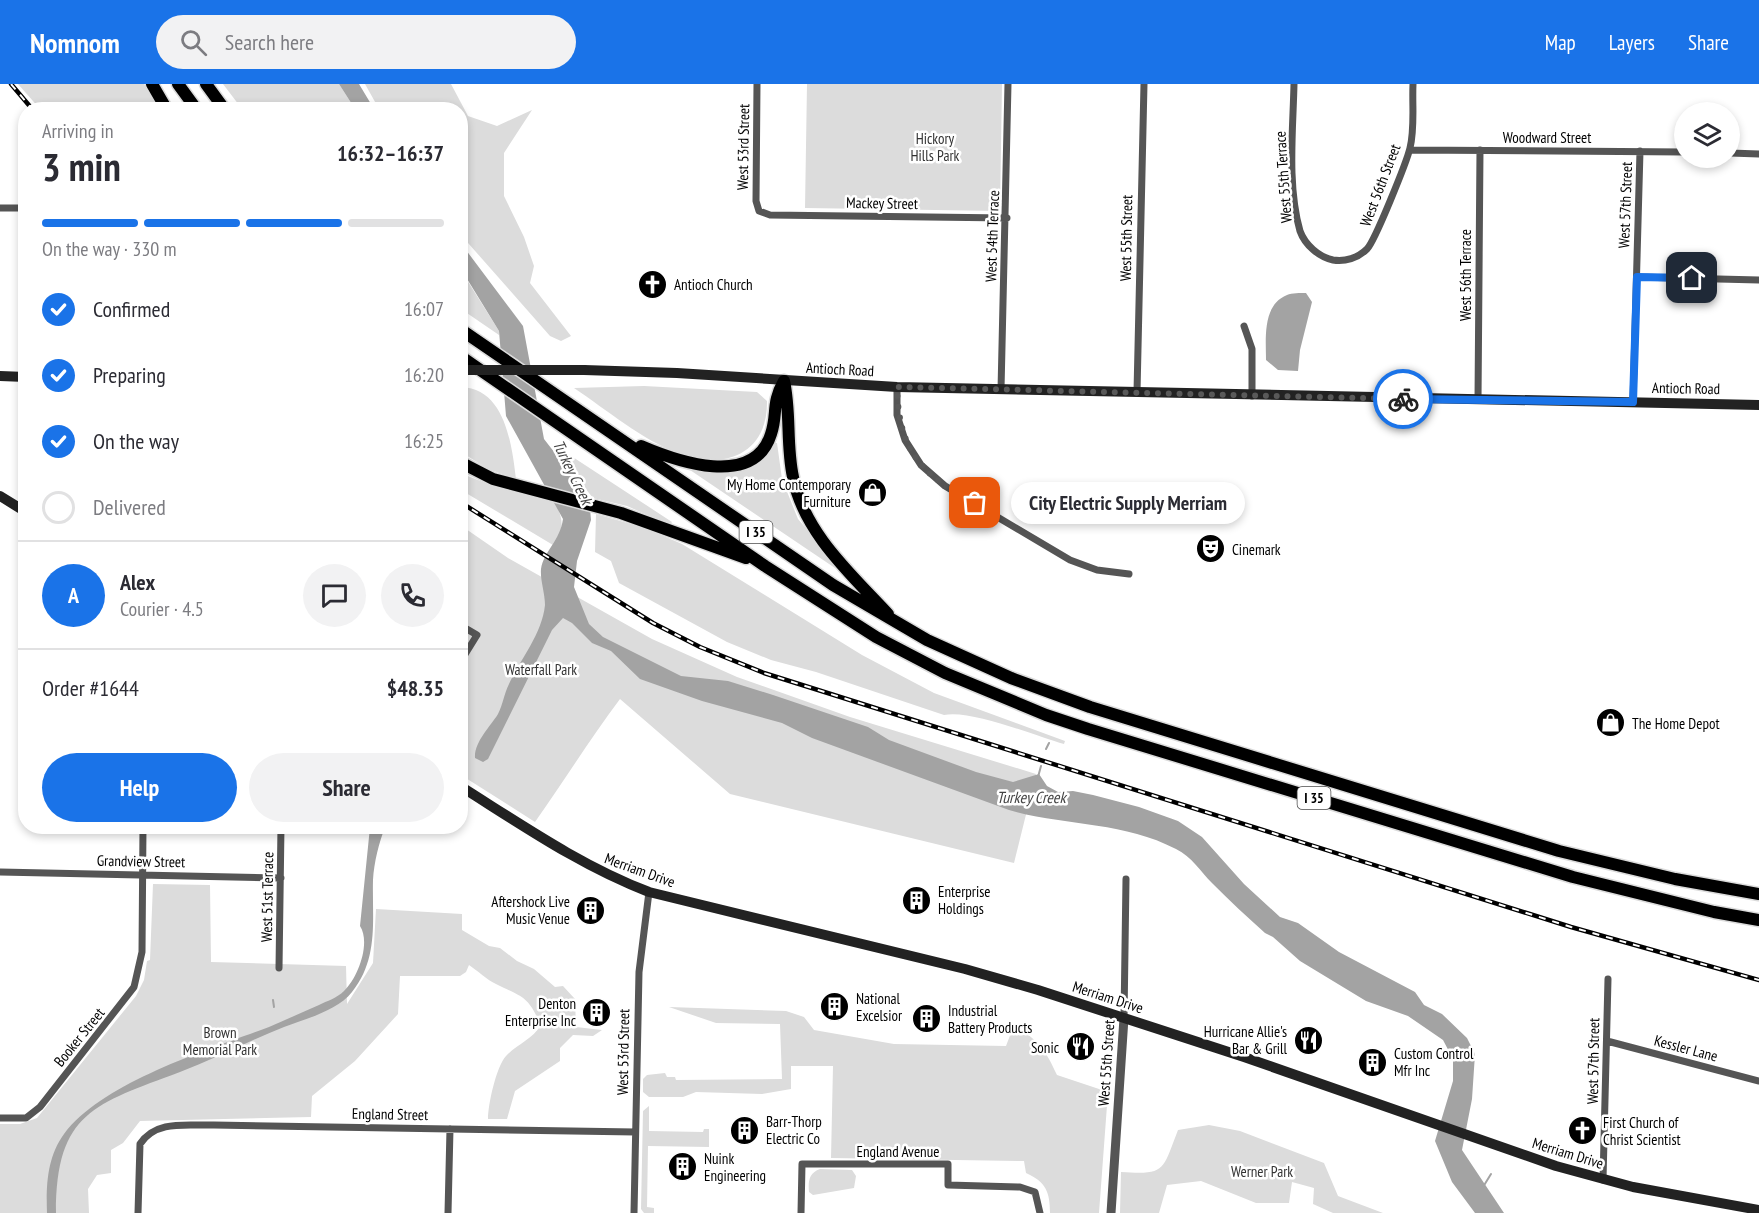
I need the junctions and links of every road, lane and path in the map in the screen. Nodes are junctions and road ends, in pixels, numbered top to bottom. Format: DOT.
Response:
graph roads {
  1 [pos="152,84"];
  2 [pos="178,84"];
  3 [pos="206,84"];
  4 [pos="757,84"];
  5 [pos="1008,84"];
  6 [pos="1144,84"];
  7 [pos="1294,84"];
  8 [pos="1413,84"];
  9 [pos="162,102"];
  10 [pos="191,102"];
  11 [pos="219,102"];
  12 [pos="1410,150"];
  13 [pos="1480,150"];
  14 [pos="1640,152"];
  15 [pos="1674,152"];
  16 [pos="1740,153"];
  17 [pos="1759,154"];
  18 [pos="0,208"];
  19 [pos="18,208"];
  20 [pos="759,211"];
  21 [pos="1006,218"];
  22 [pos="1324,258"];
  23 [pos="1637,277"];
  24 [pos="1759,280"];
  25 [pos="1244,326"];
  26 [pos="468,333"];
  27 [pos="468,361"];
  28 [pos="468,370"];
  29 [pos="0,376"];
  30 [pos="18,377"];
  31 [pos="783,381"];
  32 [pos="897,387"];
  33 [pos="1001,390"];
  34 [pos="1137,392"];
  35 [pos="1252,396"];
  36 [pos="1478,400"];
  37 [pos="1633,402"];
  38 [pos="1759,405"];
  39 [pos="617,435"];
  40 [pos="468,466"];
  41 [pos="0,496"];
  42 [pos="18,507"];
  43 [pos="765,566"];
  44 [pos="1129,574"];
  45 [pos="898,624"];
  46 [pos="468,630"];
  47 [pos="468,650"];
  48 [pos="468,791"];
  49 [pos="143,834"];
  50 [pos="281,834"];
  51 [pos="0,872"];
  52 [pos="142,875"];
  53 [pos="281,878"];
  54 [pos="1126,879"];
  55 [pos="1759,886"];
  56 [pos="1735,890"];
  57 [pos="649,892"];
  58 [pos="1759,894"];
  59 [pos="1759,920"];
  60 [pos="279,968"];
  61 [pos="1608,979"];
  62 [pos="1124,1018"];
  63 [pos="1607,1041"];
  64 [pos="1759,1081"];
  65 [pos="0,1119"];
  66 [pos="450,1129"];
  67 [pos="635,1132"];
  68 [pos="1604,1180"];
  69 [pos="1759,1210"];
  70 [pos="138,1213"];
  71 [pos="448,1213"];
  72 [pos="634,1213"];
  73 [pos="801,1213"];
  74 [pos="1040,1213"];
  75 [pos="1111,1213"];
  1 -- 9 [label="highway"];
  2 -- 10 [label="highway"];
  3 -- 11 [label="highway"];
  4 -- 20 [label="street, West 53rd Street"];
  5 -- 21 [label="street, West 54th Terrace"];
  6 -- 34 [label="street, West 55th Street"];
  7 -- 22 [label="street, West 55th Terrace"];
  8 -- 12 [label="street, West 56th Street"];
  12 -- 13 [label="street, Woodward Street"];
  12 -- 22 [label="street, West 56th Street"];
  13 -- 14 [label="street, Woodward Street"];
  13 -- 36 [label="street, West 56th Terrace"];
  14 -- 15 [label="street, Woodward Street"];
  14 -- 23 [label="street, West 57th Street"];
  16 -- 17 [label="street"];
  18 -- 19 [label="street"];
  20 -- 21 [label="street, Mackey Street"];
  21 -- 33 [label="street, West 54th Terrace"];
  23 -- 24 [label="street"];
  23 -- 37 [label="street, West 57th Street"];
  25 -- 35 [label="street"];
  26 -- 39 [label="highway, I 35, bridge"];
  27 -- 43 [label="highway, I 35, bridge"];
  28 -- 31 [label="main road, Antioch Road, bridge"];
  29 -- 30 [label="main road"];
  31 -- 32 [label="main road, Antioch Road"];
  31 -- 39 [label="highway"];
  31 -- 45 [label="highway"];
  32 -- 33 [label="main road, Antioch Road"];
  32 -- 44 [label="street"];
  33 -- 34 [label="main road, Antioch Road"];
  34 -- 35 [label="main road, Antioch Road"];
  35 -- 36 [label="main road, Antioch Road"];
  36 -- 37 [label="main road, Antioch Road"];
  37 -- 38 [label="main road, Antioch Road"];
  39 -- 45 [label="highway, I 35"];
  40 -- 43 [label="highway"];
  41 -- 42 [label="main road"];
  43 -- 59 [label="highway, I 35"];
  45 -- 56 [label="highway, I 35"];
  46 -- 47 [label="street"];
  48 -- 57 [label="main road, Merriam Drive"];
  49 -- 52 [label="street, Booker Street"];
  50 -- 53 [label="street, West 51st Terrace"];
  51 -- 52 [label="street, Grandview Street"];
  52 -- 53 [label="street, Grandview Street"];
  52 -- 65 [label="street, Booker Street"];
  53 -- 60 [label="street, West 51st Terrace"];
  54 -- 62 [label="street, West 55th Street"];
  55 -- 56 [label="highway"];
  56 -- 58 [label="highway, I 35"];
  57 -- 62 [label="main road, Merriam Drive"];
  57 -- 67 [label="street, West 53rd Street"];
  61 -- 63 [label="street, West 57th Street"];
  62 -- 68 [label="main road, Merriam Drive"];
  62 -- 75 [label="street, West 55th Street"];
  63 -- 64 [label="street, Kessler Lane"];
  63 -- 68 [label="street, West 57th Street"];
  66 -- 67 [label="street, England Street"];
  66 -- 70 [label="street, England Street"];
  66 -- 71 [label="street"];
  67 -- 72 [label="street, West 53rd Street"];
  68 -- 69 [label="main road, Merriam Drive"];
  73 -- 74 [label="street, England Avenue"];
}
